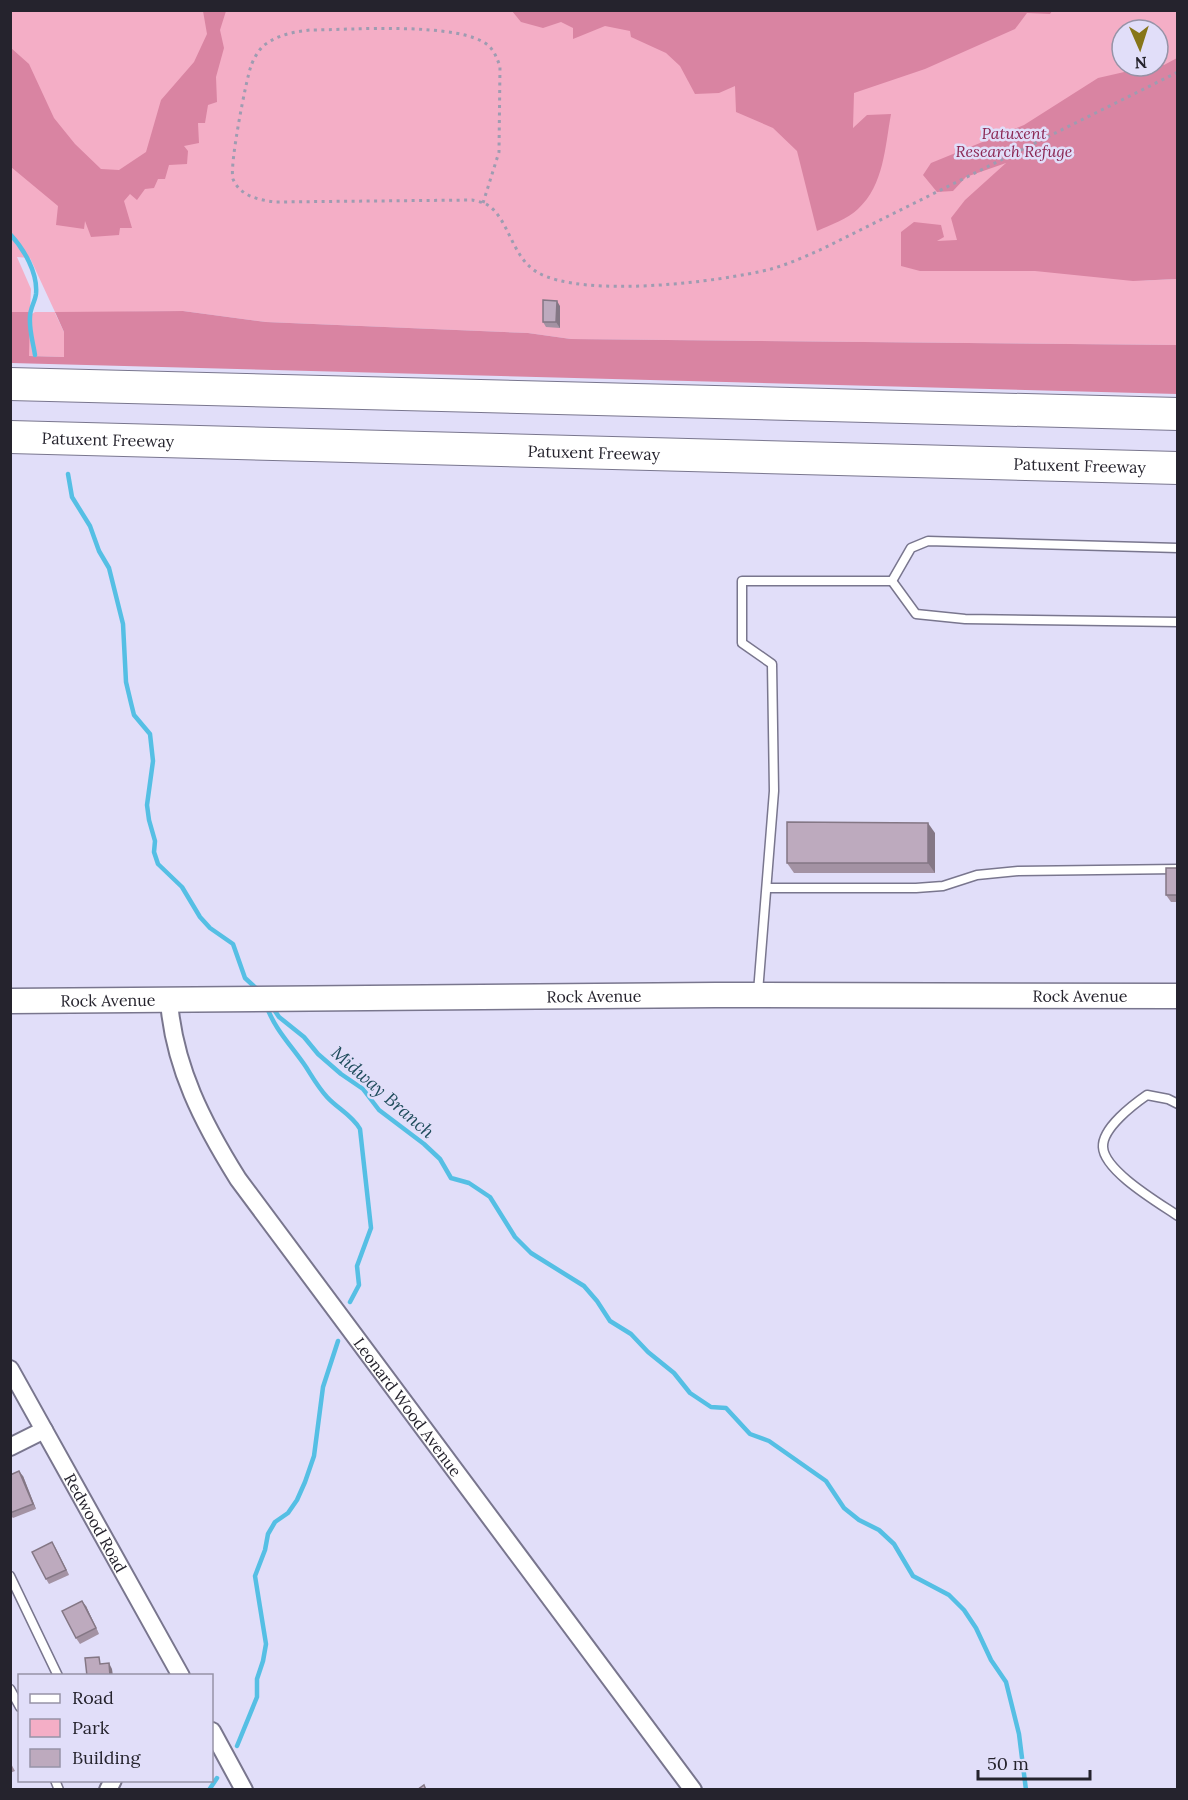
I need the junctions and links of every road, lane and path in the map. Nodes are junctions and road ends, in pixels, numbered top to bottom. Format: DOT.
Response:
graph roads {
  1 [pos="1178,72"];
  2 [pos="483,203"];
  3 [pos="10,384"];
  4 [pos="1178,414"];
  5 [pos="10,437"];
  6 [pos="1178,468"];
  7 [pos="1178,548"];
  8 [pos="892,581"];
  9 [pos="1178,622"];
  10 [pos="1178,869"];
  11 [pos="767,888"];
  12 [pos="758,995"];
  13 [pos="1178,996"];
  14 [pos="10,1001"];
  15 [pos="169,1001"];
  16 [pos="1178,1104"];
  17 [pos="1178,1216"];
  18 [pos="10,1369"];
  19 [pos="44,1430"];
  20 [pos="10,1447"];
  21 [pos="10,1576"];
  22 [pos="172,1659"];
  23 [pos="57,1674"];
  24 [pos="165,1674"];
  25 [pos="180,1674"];
  26 [pos="10,1689"];
  27 [pos="18,1703"];
  28 [pos="213,1733"];
  29 [pos="244,1790"];
  30 [pos="693,1790"];
  1 -- 2 [label="path"];
  2 -- 2 [label="path"];
  3 -- 4 [label="highway"];
  5 -- 6 [label="highway, Patuxent Freeway"];
  7 -- 8 [label="lane"];
  8 -- 9 [label="lane"];
  8 -- 11 [label="lane"];
  10 -- 11 [label="lane"];
  11 -- 12 [label="lane"];
  12 -- 13 [label="street, Rock Avenue"];
  12 -- 15 [label="street, Rock Avenue"];
  14 -- 15 [label="street, Rock Avenue"];
  15 -- 30 [label="street, Leonard Wood Avenue"];
  16 -- 17 [label="lane"];
  18 -- 19 [label="street, Redwood Road"];
  19 -- 20 [label="street"];
  19 -- 22 [label="street, Redwood Road"];
  21 -- 23 [label="lane"];
  22 -- 24 [label="street"];
  22 -- 25 [label="street, Redwood Road"];
  26 -- 27 [label="lane"];
  28 -- 29 [label="street"];
}
